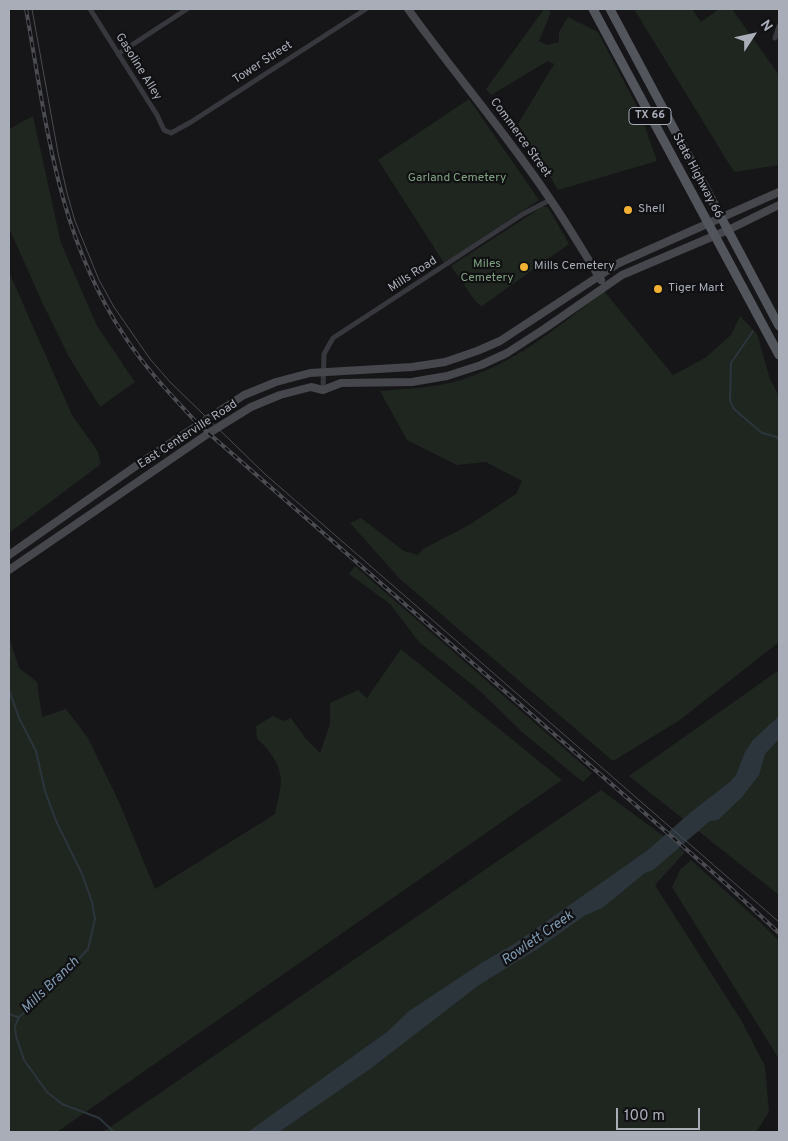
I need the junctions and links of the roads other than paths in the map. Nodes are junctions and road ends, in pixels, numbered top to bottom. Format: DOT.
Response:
graph roads {
  1 [pos="90,9"];
  2 [pos="187,9"];
  3 [pos="366,9"];
  4 [pos="408,9"];
  5 [pos="593,9"];
  6 [pos="610,9"];
  7 [pos="779,26"];
  8 [pos="775,38"];
  9 [pos="118,54"];
  10 [pos="171,133"];
  11 [pos="779,192"];
  12 [pos="550,200"];
  13 [pos="779,205"];
  14 [pos="721,218"];
  15 [pos="708,223"];
  16 [pos="728,230"];
  17 [pos="714,236"];
  18 [pos="599,276"];
  19 [pos="605,286"];
  20 [pos="779,326"];
  21 [pos="779,355"];
  22 [pos="324,371"];
  23 [pos="258,389"];
  24 [pos="323,390"];
  25 [pos="267,400"];
  26 [pos="143,461"];
  27 [pos="151,473"];
  28 [pos="53,524"];
  29 [pos="61,535"];
  30 [pos="12,553"];
  31 [pos="9,570"];
  1 -- 9 [label="street, Gasoline Alley"];
  2 -- 9 [label="street"];
  3 -- 10 [label="street, Tower Street"];
  4 -- 12 [label="main road, Commerce Street"];
  5 -- 15 [label="main road, State Highway 66 / TX 66"];
  6 -- 14 [label="main road, State Highway 66 / TX 66"];
  7 -- 8 [label="street"];
  9 -- 10 [label="street, Gasoline Alley"];
  11 -- 14 [label="main road, East Centerville Road"];
  12 -- 18 [label="main road, Commerce Street"];
  12 -- 22 [label="street, Mills Road"];
  13 -- 16 [label="main road, East Centerville Road"];
  14 -- 15 [label="main road, East Centerville Road"];
  14 -- 16 [label="main road, State Highway 66 / TX 66"];
  15 -- 17 [label="main road, State Highway 66 / TX 66"];
  15 -- 18 [label="main road, East Centerville Road"];
  16 -- 17 [label="main road, East Centerville Road"];
  16 -- 20 [label="main road, State Highway 66 / TX 66"];
  17 -- 19 [label="main road, East Centerville Road"];
  17 -- 21 [label="main road, State Highway 66 / TX 66"];
  18 -- 19 [label="main road, Commerce Street"];
  18 -- 22 [label="main road, East Centerville Road"];
  19 -- 24 [label="main road, East Centerville Road"];
  22 -- 23 [label="main road, East Centerville Road"];
  22 -- 24 [label="street, Mills Road"];
  23 -- 25 [label="main road"];
  23 -- 26 [label="main road, East Centerville Road"];
  24 -- 25 [label="main road, East Centerville Road"];
  25 -- 27 [label="main road, East Centerville Road"];
  26 -- 27 [label="main road"];
  26 -- 28 [label="main road, East Centerville Road"];
  27 -- 29 [label="main road, East Centerville Road"];
  28 -- 29 [label="main road"];
  28 -- 30 [label="main road, East Centerville Road"];
  29 -- 31 [label="main road, East Centerville Road"];
}
